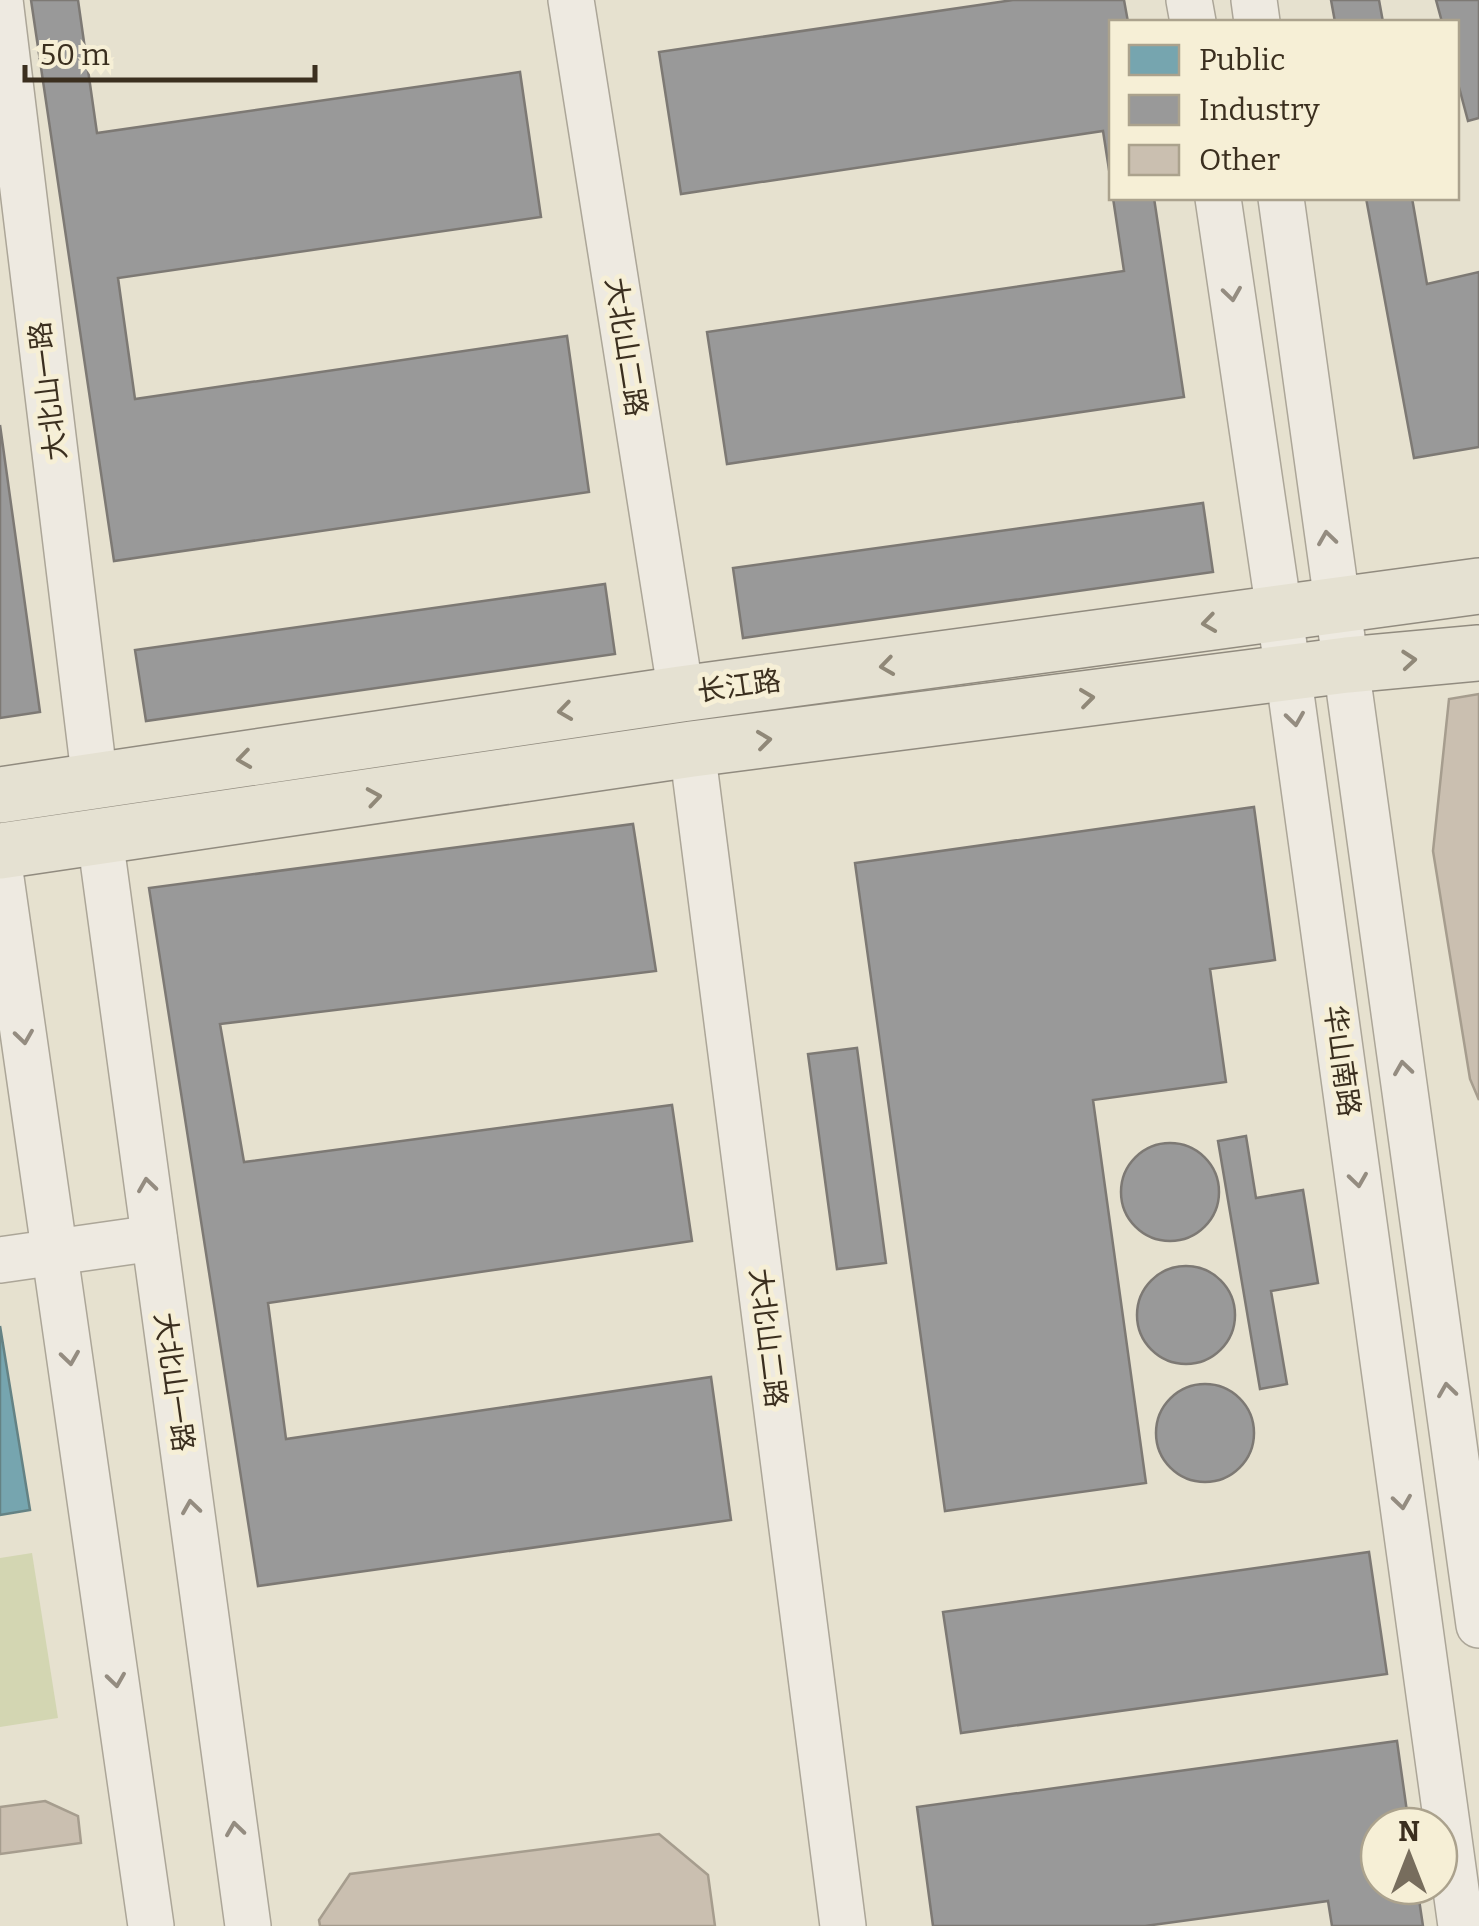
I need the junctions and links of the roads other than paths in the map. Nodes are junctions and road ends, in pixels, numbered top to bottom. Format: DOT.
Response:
graph roads {
  1 [pos="0,0"];
  2 [pos="571,0"];
  3 [pos="1218,200"];
  4 [pos="1281,200"];
  5 [pos="1479,586"];
  6 [pos="1336,603"];
  7 [pos="1279,614"];
  8 [pos="1479,652"];
  9 [pos="1347,664"];
  10 [pos="1288,672"];
  11 [pos="680,694"];
  12 [pos="692,750"];
  13 [pos="95,782"];
  14 [pos="0,795"];
  15 [pos="100,838"];
  16 [pos="0,851"];
  17 [pos="0,871"];
  18 [pos="154,1238"];
  19 [pos="55,1252"];
  20 [pos="0,1260"];
  21 [pos="1479,1625"];
  22 [pos="151,1926"];
  23 [pos="248,1926"];
  24 [pos="843,1926"];
  25 [pos="1461,1926"];
  1 -- 13 [label="street, 大北山一路"];
  2 -- 11 [label="street, 大北山二路"];
  3 -- 7 [label="street, 华山南路, one-way"];
  6 -- 4 [label="street, one-way"];
  5 -- 6 [label="main road, 长江路"];
  6 -- 7 [label="main road, 长江路"];
  6 -- 9 [label="street"];
  7 -- 10 [label="street, 华山南路"];
  7 -- 11 [label="main road, 长江路, one-way"];
  9 -- 8 [label="main road, 长江路, one-way"];
  9 -- 10 [label="main road, 长江路"];
  21 -- 9 [label="street, one-way"];
  12 -- 10 [label="main road, 长江路, one-way"];
  10 -- 25 [label="street, 华山南路, one-way"];
  11 -- 13 [label="main road, 长江路, one-way"];
  15 -- 12 [label="main road, 长江路, one-way"];
  12 -- 24 [label="street, 大北山二路"];
  13 -- 14 [label="main road, 长江路"];
  15 -- 16 [label="main road, 长江路"];
  18 -- 15 [label="street, 大北山一路, one-way"];
  17 -- 19 [label="street, one-way"];
  18 -- 19 [label="street"];
  23 -- 18 [label="street, 大北山一路, one-way"];
  19 -- 20 [label="street"];
  19 -- 22 [label="street, one-way"];
}
